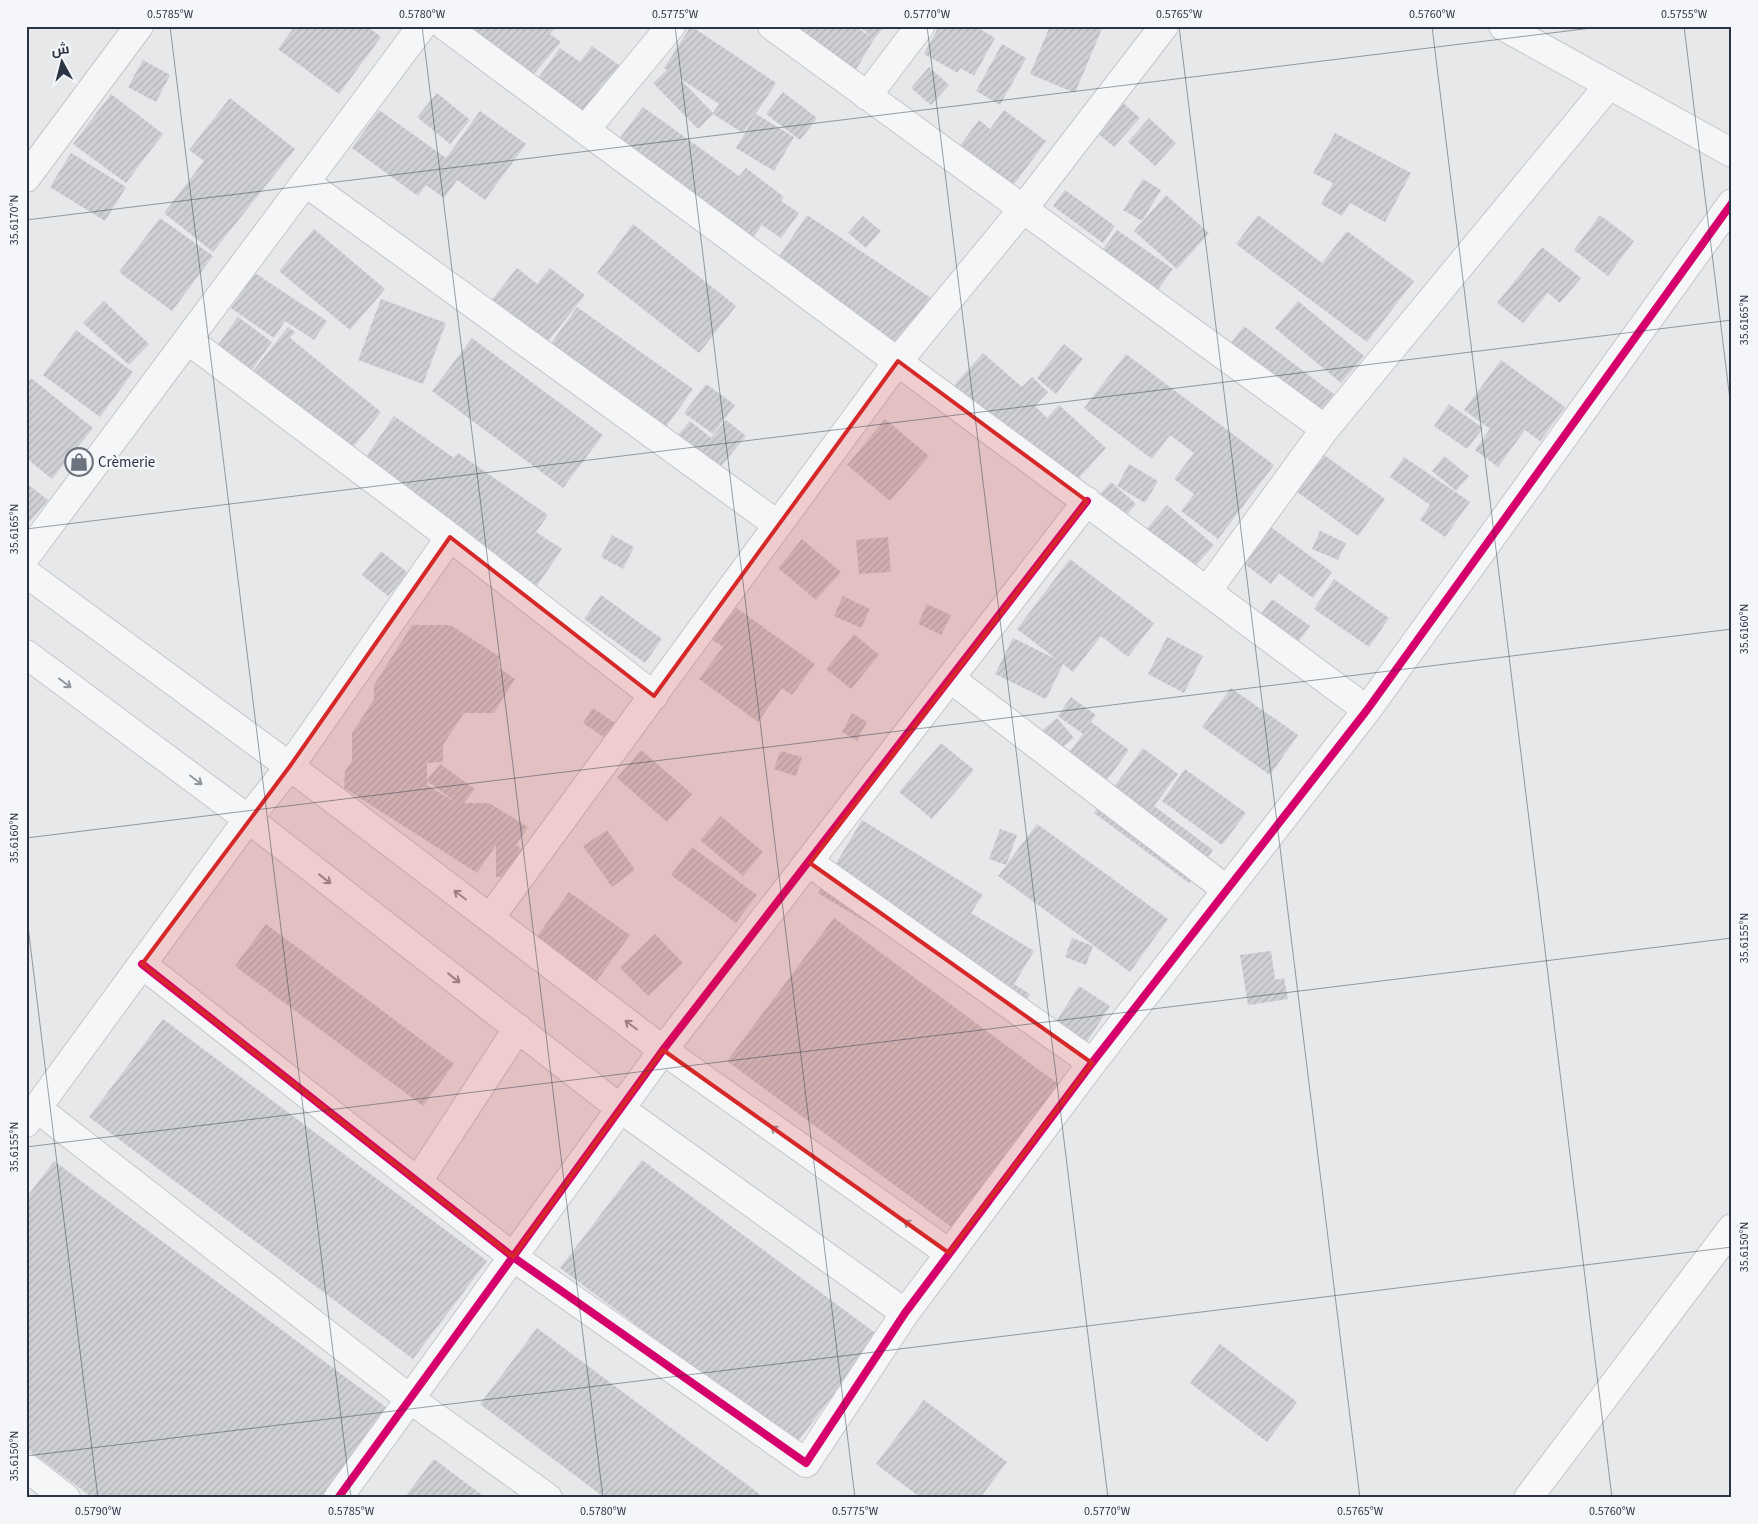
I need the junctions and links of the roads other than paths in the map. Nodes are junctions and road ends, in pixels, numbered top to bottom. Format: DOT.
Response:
graph roads {
  1 [pos="139,26"];
  2 [pos="422,26"];
  3 [pos="445,26"];
  4 [pos="671,26"];
  5 [pos="772,26"];
  6 [pos="920,26"];
  7 [pos="1164,26"];
  8 [pos="1503,26"];
  9 [pos="1609,85"];
  10 [pos="867,96"];
  11 [pos="585,130"];
  12 [pos="1732,153"];
  13 [pos="26,178"];
  14 [pos="305,182"];
  15 [pos="1732,203"];
  16 [pos="1023,209"];
  17 [pos="188,340"];
  18 [pos="898,361"];
  19 [pos="1325,429"];
  20 [pos="1087,501"];
  21 [pos="778,525"];
  22 [pos="450,537"];
  23 [pos="26,556"];
  24 [pos="26,573"];
  25 [pos="1207,591"];
  26 [pos="26,654"];
  27 [pos="951,679"];
  28 [pos="654,696"];
  29 [pos="1367,710"];
  30 [pos="290,766"];
  31 [pos="248,819"];
  32 [pos="810,863"];
  33 [pos="1227,890"];
  34 [pos="490,918"];
  35 [pos="142,964"];
  36 [pos="518,1028"];
  37 [pos="663,1050"];
  38 [pos="1092,1064"];
  39 [pos="621,1109"];
  40 [pos="32,1116"];
  41 [pos="418,1181"];
  42 [pos="1732,1228"];
  43 [pos="949,1253"];
  44 [pos="513,1257"];
  45 [pos="905,1313"];
  46 [pos="410,1399"];
  47 [pos="26,1467"];
  48 [pos="66,1498"];
  49 [pos="338,1498"];
  50 [pos="548,1498"];
  51 [pos="1528,1498"];
  1 -- 13 [label="street"];
  2 -- 14 [label="street"];
  3 -- 11 [label="street"];
  4 -- 11 [label="street"];
  5 -- 10 [label="street"];
  6 -- 10 [label="street"];
  7 -- 16 [label="street"];
  8 -- 9 [label="street"];
  9 -- 12 [label="street"];
  9 -- 19 [label="street"];
  10 -- 16 [label="street"];
  11 -- 18 [label="street"];
  14 -- 17 [label="street"];
  14 -- 21 [label="street"];
  15 -- 29 [label="street"];
  16 -- 18 [label="street"];
  16 -- 19 [label="street"];
  17 -- 22 [label="street"];
  17 -- 23 [label="street"];
  18 -- 20 [label="street"];
  18 -- 21 [label="street"];
  19 -- 25 [label="street"];
  20 -- 25 [label="street"];
  20 -- 27 [label="street"];
  21 -- 28 [label="street"];
  22 -- 28 [label="street"];
  22 -- 30 [label="street"];
  24 -- 30 [label="street"];
  25 -- 29 [label="street"];
  26 -- 31 [label="street, one-way"];
  27 -- 32 [label="street"];
  27 -- 33 [label="street"];
  28 -- 34 [label="street"];
  29 -- 33 [label="street"];
  30 -- 31 [label="street"];
  34 -- 30 [label="street, one-way"];
  31 -- 35 [label="street"];
  31 -- 36 [label="street, one-way"];
  32 -- 37 [label="street"];
  32 -- 38 [label="street"];
  33 -- 38 [label="street"];
  37 -- 34 [label="street, one-way"];
  35 -- 40 [label="street"];
  35 -- 41 [label="street"];
  36 -- 39 [label="street"];
  36 -- 41 [label="street"];
  37 -- 39 [label="street"];
  43 -- 37 [label="street, one-way"];
  38 -- 43 [label="street"];
  39 -- 44 [label="street"];
  39 -- 45 [label="street"];
  40 -- 46 [label="street"];
  41 -- 44 [label="street"];
  42 -- 51 [label="main road"];
  43 -- 45 [label="street"];
  44 -- 45 [label="street"];
  44 -- 46 [label="street"];
  46 -- 49 [label="street"];
  46 -- 50 [label="street"];
  47 -- 48 [label="street"];
}
